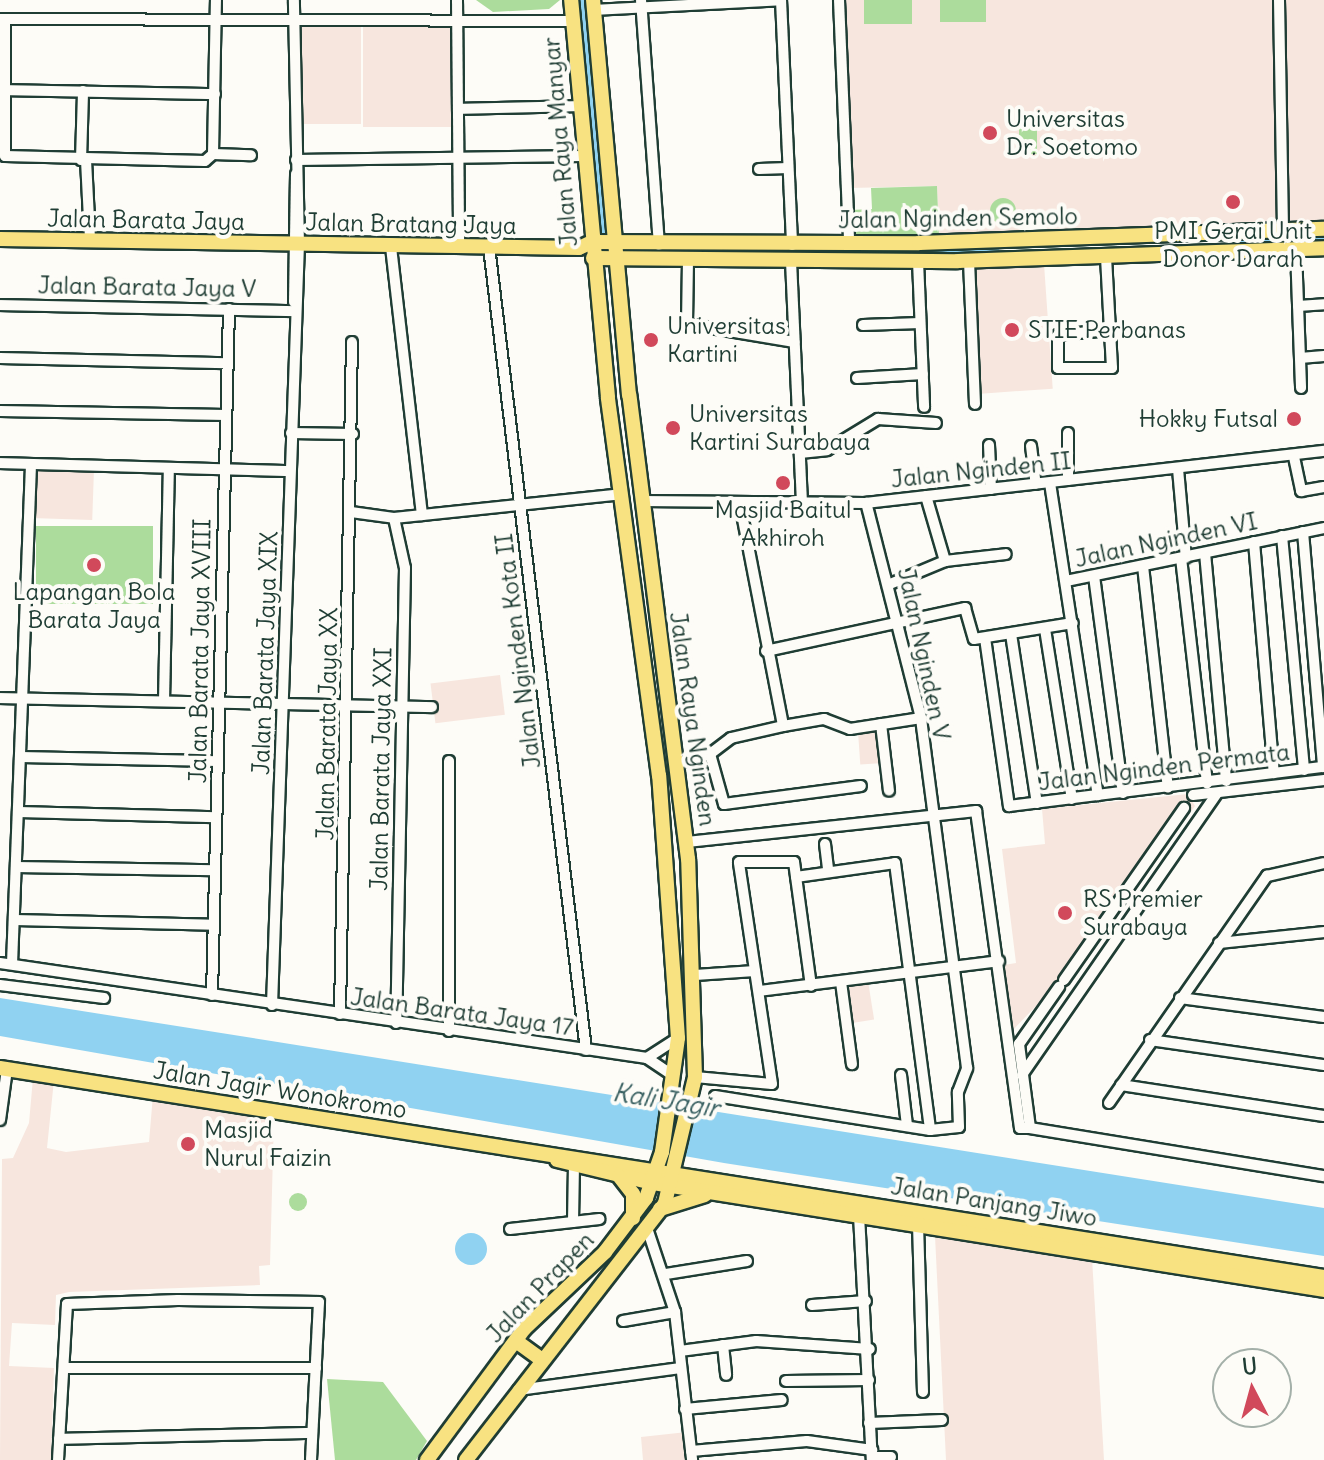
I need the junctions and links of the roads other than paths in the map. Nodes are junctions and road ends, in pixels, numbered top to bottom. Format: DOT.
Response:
graph roads {
  1 [pos="216,0"];
  2 [pos="294,0"];
  3 [pos="457,0"];
  4 [pos="571,0"];
  5 [pos="781,0"];
  6 [pos="839,0"];
  7 [pos="1279,0"];
  8 [pos="717,2"];
  9 [pos="641,4"];
  10 [pos="593,5"];
  11 [pos="216,18"];
  12 [pos="2,19"];
  13 [pos="460,21"];
  14 [pos="571,21"];
  15 [pos="295,23"];
  16 [pos="4,90"];
  17 [pos="83,91"];
  18 [pos="215,94"];
  19 [pos="578,106"];
  20 [pos="458,109"];
  21 [pos="590,128"];
  22 [pos="213,154"];
  23 [pos="251,155"];
  24 [pos="582,156"];
  25 [pos="83,160"];
  26 [pos="296,160"];
  27 [pos="458,161"];
  28 [pos="788,168"];
  29 [pos="759,169"];
  30 [pos="1324,229"];
  31 [pos="1283,231"];
  32 [pos="0,239"];
  33 [pos="90,240"];
  34 [pos="849,243"];
  35 [pos="659,244"];
  36 [pos="295,245"];
  37 [pos="792,245"];
  38 [pos="1198,245"];
  39 [pos="391,247"];
  40 [pos="459,247"];
  41 [pos="489,247"];
  42 [pos="606,248"];
  43 [pos="1074,248"];
  44 [pos="1324,248"];
  45 [pos="1296,250"];
  46 [pos="827,253"];
  47 [pos="1106,257"];
  48 [pos="593,258"];
  49 [pos="688,260"];
  50 [pos="918,261"];
  51 [pos="969,261"];
  52 [pos="791,264"];
  53 [pos="1324,304"];
  54 [pos="0,305"];
  55 [pos="294,306"];
  56 [pos="1298,306"];
  57 [pos="229,309"];
  58 [pos="920,323"];
  59 [pos="863,325"];
  60 [pos="1109,330"];
  61 [pos="352,342"];
  62 [pos="794,342"];
  63 [pos="1324,356"];
  64 [pos="0,358"];
  65 [pos="1300,358"];
  66 [pos="227,363"];
  67 [pos="923,374"];
  68 [pos="857,378"];
  69 [pos="1301,388"];
  70 [pos="629,395"];
  71 [pos="608,397"];
  72 [pos="975,404"];
  73 [pos="924,407"];
  74 [pos="0,411"];
  75 [pos="226,415"];
  76 [pos="936,423"];
  77 [pos="291,433"];
  78 [pos="1068,433"];
  79 [pos="353,434"];
  80 [pos="989,445"];
  81 [pos="1031,446"];
  82 [pos="1324,451"];
  83 [pos="800,453"];
  84 [pos="1294,457"];
  85 [pos="0,463"];
  86 [pos="31,464"];
  87 [pos="169,468"];
  88 [pos="225,469"];
  89 [pos="1178,469"];
  90 [pos="289,471"];
  91 [pos="1068,480"];
  92 [pos="1050,483"];
  93 [pos="1036,484"];
  94 [pos="1324,487"];
  95 [pos="991,489"];
  96 [pos="621,494"];
  97 [pos="926,496"];
  98 [pos="641,501"];
  99 [pos="521,503"];
  100 [pos="866,503"];
  101 [pos="740,504"];
  102 [pos="802,505"];
  103 [pos="351,512"];
  104 [pos="422,515"];
  105 [pos="394,518"];
  106 [pos="1324,528"];
  107 [pos="1303,532"];
  108 [pos="1282,536"];
  109 [pos="1254,542"];
  110 [pos="1205,553"];
  111 [pos="1006,554"];
  112 [pos="1184,558"];
  113 [pos="945,561"];
  114 [pos="1143,566"];
  115 [pos="1094,576"];
  116 [pos="1066,581"];
  117 [pos="890,584"];
  118 [pos="900,618"];
  119 [pos="1073,623"];
  120 [pos="1045,629"];
  121 [pos="1011,634"];
  122 [pos="980,639"];
  123 [pos="766,651"];
  124 [pos="0,698"];
  125 [pos="23,699"];
  126 [pos="164,701"];
  127 [pos="219,703"];
  128 [pos="668,703"];
  129 [pos="283,704"];
  130 [pos="651,705"];
  131 [pos="348,706"];
  132 [pos="403,706"];
  133 [pos="432,707"];
  134 [pos="921,718"];
  135 [pos="881,724"];
  136 [pos="783,726"];
  137 [pos="710,754"];
  138 [pos="21,757"];
  139 [pos="218,761"];
  140 [pos="449,761"];
  141 [pos="678,763"];
  142 [pos="1323,767"];
  143 [pos="1304,770"];
  144 [pos="1274,773"];
  145 [pos="1324,780"];
  146 [pos="1226,781"];
  147 [pos="1207,784"];
  148 [pos="861,786"];
  149 [pos="1168,788"];
  150 [pos="889,791"];
  151 [pos="1123,793"];
  152 [pos="1217,793"];
  153 [pos="1098,795"];
  154 [pos="1190,798"];
  155 [pos="1072,799"];
  156 [pos="1037,803"];
  157 [pos="19,812"];
  158 [pos="934,815"];
  159 [pos="216,817"];
  160 [pos="687,842"];
  161 [pos="825,844"];
  162 [pos="1324,863"];
  163 [pos="16,867"];
  164 [pos="215,870"];
  165 [pos="828,870"];
  166 [pos="796,877"];
  167 [pos="15,920"];
  168 [pos="214,925"];
  169 [pos="1324,932"];
  170 [pos="1219,943"];
  171 [pos="999,961"];
  172 [pos="0,963"];
  173 [pos="12,964"];
  174 [pos="956,966"];
  175 [pos="755,971"];
  176 [pos="913,972"];
  177 [pos="695,975"];
  178 [pos="841,982"];
  179 [pos="0,985"];
  180 [pos="811,986"];
  181 [pos="759,991"];
  182 [pos="212,995"];
  183 [pos="1051,996"];
  184 [pos="104,998"];
  185 [pos="1180,998"];
  186 [pos="272,1005"];
  187 [pos="1068,1009"];
  188 [pos="340,1014"];
  189 [pos="1324,1017"];
  190 [pos="396,1023"];
  191 [pos="449,1031"];
  192 [pos="678,1038"];
  193 [pos="1150,1040"];
  194 [pos="586,1050"];
  195 [pos="647,1058"];
  196 [pos="852,1064"];
  197 [pos="1324,1065"];
  198 [pos="3,1068"];
  199 [pos="901,1075"];
  200 [pos="1022,1075"];
  201 [pos="674,1076"];
  202 [pos="695,1077"];
  203 [pos="1121,1085"];
  204 [pos="715,1096"];
  205 [pos="1109,1103"];
  206 [pos="1324,1116"];
  207 [pos="0,1120"];
  208 [pos="907,1125"];
  209 [pos="1030,1128"];
  210 [pos="930,1130"];
  211 [pos="553,1157"];
  212 [pos="574,1167"];
  213 [pos="677,1172"];
  214 [pos="656,1175"];
  215 [pos="619,1176"];
  216 [pos="1324,1176"];
  217 [pos="729,1194"];
  218 [pos="660,1209"];
  219 [pos="859,1215"];
  220 [pos="633,1218"];
  221 [pos="599,1219"];
  222 [pos="573,1222"];
  223 [pos="918,1224"];
  224 [pos="647,1228"];
  225 [pos="510,1229"];
  226 [pos="1128,1252"];
  227 [pos="1146,1255"];
  228 [pos="747,1261"];
  229 [pos="666,1274"];
  230 [pos="1324,1277"];
  231 [pos="1324,1290"];
  232 [pos="866,1301"];
  233 [pos="812,1305"];
  234 [pos="675,1312"];
  235 [pos="623,1321"];
  236 [pos="723,1345"];
  237 [pos="529,1348"];
  238 [pos="870,1349"];
  239 [pos="680,1351"];
  240 [pos="64,1368"];
  241 [pos="316,1368"];
  242 [pos="681,1368"];
  243 [pos="726,1375"];
  244 [pos="869,1380"];
  245 [pos="786,1381"];
  246 [pos="518,1390"];
  247 [pos="923,1392"];
  248 [pos="782,1400"];
  249 [pos="685,1409"];
  250 [pos="942,1420"];
  251 [pos="869,1423"];
  252 [pos="311,1433"];
  253 [pos="59,1439"];
  254 [pos="692,1455"];
  255 [pos="872,1456"];
  256 [pos="891,1457"];
  257 [pos="58,1460"];
  258 [pos="311,1460"];
  259 [pos="427,1460"];
  260 [pos="466,1460"];
  1 -- 11 [label="street"];
  2 -- 15 [label="street, Jalan Barata Jaya XIX"];
  3 -- 13 [label="street"];
  4 -- 14 [label="main road, Jalan Raya Manyar"];
  5 -- 8 [label="street"];
  5 -- 28 [label="street"];
  6 -- 34 [label="street"];
  7 -- 31 [label="street"];
  8 -- 9 [label="street"];
  9 -- 10 [label="street"];
  9 -- 35 [label="street"];
  10 -- 21 [label="main road, Jalan Raya Manyar"];
  11 -- 12 [label="street, Jalan Raya Manyar"];
  11 -- 15 [label="street, Jalan Raya Manyar"];
  11 -- 18 [label="street"];
  12 -- 16 [label="street"];
  13 -- 14 [label="street, Jalan Raya Manyar"];
  13 -- 15 [label="street, Jalan Raya Manyar"];
  13 -- 20 [label="street"];
  14 -- 19 [label="main road, Jalan Raya Manyar"];
  15 -- 26 [label="street, Jalan Barata Jaya XIX"];
  16 -- 17 [label="street"];
  16 -- 25 [label="street"];
  17 -- 18 [label="street"];
  17 -- 25 [label="street"];
  18 -- 22 [label="street"];
  19 -- 20 [label="street"];
  19 -- 21 [label="main road, Jalan Raya Manyar"];
  20 -- 27 [label="street"];
  21 -- 24 [label="main road, Jalan Raya Manyar"];
  21 -- 42 [label="main road, Jalan Raya Manyar"];
  22 -- 23 [label="street"];
  22 -- 25 [label="street"];
  24 -- 27 [label="street"];
  24 -- 42 [label="main road, Jalan Raya Manyar"];
  25 -- 33 [label="street"];
  26 -- 27 [label="street"];
  26 -- 36 [label="street, Jalan Barata Jaya XIX"];
  27 -- 40 [label="street"];
  28 -- 29 [label="street"];
  28 -- 37 [label="street"];
  30 -- 31 [label="main road, Jalan Nginden Semolo"];
  31 -- 38 [label="main road, Jalan Nginden Semolo"];
  32 -- 33 [label="main road, Jalan Barata Jaya"];
  33 -- 36 [label="main road, Jalan Barata Jaya"];
  34 -- 43 [label="main road, Jalan Nginden Semolo"];
  34 -- 46 [label="main road, Jalan Nginden Semolo"];
  35 -- 37 [label="main road, Jalan Nginden Semolo"];
  35 -- 42 [label="main road, Jalan Nginden Semolo"];
  36 -- 39 [label="main road, Jalan Bratang Jaya"];
  36 -- 55 [label="street, Jalan Barata Jaya XIX"];
  37 -- 46 [label="main road, Jalan Nginden Semolo"];
  38 -- 43 [label="main road, Jalan Nginden Semolo"];
  38 -- 45 [label="main road, Jalan Nginden Semolo"];
  38 -- 47 [label="main road, Jalan Nginden Semolo"];
  39 -- 40 [label="main road, Jalan Bratang Jaya"];
  39 -- 104 [label="street"];
  40 -- 41 [label="main road, Jalan Bratang Jaya"];
  41 -- 42 [label="main road, Jalan Bratang Jaya"];
  41 -- 99 [label="street, Jalan Nginden Kota II"];
  42 -- 48 [label="main road, Jalan Nginden Semolo"];
  42 -- 48 [label="main road"];
  42 -- 49 [label="main road, Jalan Nginden Semolo"];
  42 -- 70 [label="main road, Jalan Raya Nginden"];
  43 -- 47 [label="main road, Jalan Nginden Semolo"];
  43 -- 51 [label="main road, Jalan Nginden Semolo"];
  44 -- 45 [label="main road, Jalan Nginden Semolo"];
  45 -- 56 [label="street"];
  46 -- 50 [label="main road, Jalan Nginden Semolo"];
  46 -- 52 [label="main road, Jalan Nginden Semolo"];
  47 -- 60 [label="street"];
  48 -- 71 [label="main road, Jalan Raya Nginden"];
  49 -- 52 [label="main road, Jalan Nginden Semolo"];
  49 -- 62 [label="street"];
  50 -- 51 [label="main road, Jalan Nginden Semolo"];
  50 -- 58 [label="street"];
  51 -- 72 [label="street"];
  52 -- 62 [label="street"];
  53 -- 56 [label="street"];
  54 -- 57 [label="street, Jalan Barata Jaya V"];
  55 -- 57 [label="street, Jalan Barata Jaya V"];
  55 -- 77 [label="street, Jalan Barata Jaya XIX"];
  56 -- 65 [label="street"];
  57 -- 66 [label="street, Jalan Barata Jaya XVIII"];
  58 -- 59 [label="street"];
  58 -- 67 [label="street"];
  60 -- 60 [label="street"];
  61 -- 79 [label="street, Jalan Barata Jaya XX"];
  62 -- 83 [label="street"];
  63 -- 65 [label="street"];
  64 -- 66 [label="street"];
  65 -- 69 [label="street"];
  66 -- 75 [label="street, Jalan Barata Jaya XVIII"];
  67 -- 68 [label="street"];
  67 -- 73 [label="street"];
  70 -- 71 [label="main road"];
  70 -- 98 [label="main road, Jalan Raya Nginden"];
  71 -- 96 [label="main road, Jalan Raya Nginden"];
  74 -- 75 [label="street"];
  75 -- 88 [label="street, Jalan Barata Jaya XVIII"];
  76 -- 83 [label="street"];
  77 -- 79 [label="street"];
  77 -- 90 [label="street, Jalan Barata Jaya XIX"];
  78 -- 91 [label="street"];
  79 -- 103 [label="street, Jalan Barata Jaya XX"];
  80 -- 95 [label="street"];
  81 -- 93 [label="street"];
  82 -- 84 [label="street, Jalan Nginden II"];
  83 -- 102 [label="street"];
  84 -- 89 [label="street, Jalan Nginden II"];
  84 -- 94 [label="street"];
  85 -- 86 [label="street"];
  86 -- 87 [label="street"];
  86 -- 125 [label="street"];
  87 -- 88 [label="street"];
  87 -- 126 [label="street"];
  88 -- 90 [label="street"];
  88 -- 127 [label="street, Jalan Barata Jaya XVIII"];
  89 -- 91 [label="street, Jalan Nginden II"];
  89 -- 112 [label="street"];
  90 -- 129 [label="street, Jalan Barata Jaya XIX"];
  91 -- 92 [label="street, Jalan Nginden II"];
  92 -- 93 [label="street, Jalan Nginden II"];
  92 -- 116 [label="street, Jalan Nginden VI"];
  93 -- 95 [label="street, Jalan Nginden II"];
  95 -- 97 [label="street, Jalan Nginden II"];
  96 -- 99 [label="street"];
  96 -- 130 [label="main road, Jalan Raya Nginden"];
  97 -- 100 [label="street, Jalan Nginden II"];
  97 -- 113 [label="street"];
  98 -- 101 [label="street, Jalan Nginden II"];
  98 -- 128 [label="main road, Jalan Raya Nginden"];
  99 -- 104 [label="street"];
  99 -- 194 [label="street, Jalan Nginden Kota II"];
  100 -- 102 [label="street, Jalan Nginden II"];
  100 -- 117 [label="street, Jalan Nginden V"];
  101 -- 102 [label="street, Jalan Nginden II"];
  101 -- 123 [label="street"];
  103 -- 105 [label="street"];
  103 -- 131 [label="street, Jalan Barata Jaya XX"];
  104 -- 105 [label="street"];
  105 -- 132 [label="street, Jalan Barata Jaya XXI"];
  106 -- 107 [label="street, Jalan Nginden VI"];
  107 -- 108 [label="street, Jalan Nginden VI"];
  107 -- 142 [label="street"];
  108 -- 109 [label="street, Jalan Nginden VI"];
  108 -- 143 [label="street"];
  109 -- 110 [label="street, Jalan Nginden VI"];
  109 -- 144 [label="street"];
  110 -- 112 [label="street, Jalan Nginden VI"];
  110 -- 146 [label="street"];
  111 -- 113 [label="street"];
  112 -- 114 [label="street, Jalan Nginden VI"];
  112 -- 147 [label="street"];
  113 -- 117 [label="street"];
  114 -- 115 [label="street, Jalan Nginden VI"];
  114 -- 149 [label="street"];
  115 -- 116 [label="street, Jalan Nginden VI"];
  115 -- 151 [label="street"];
  116 -- 119 [label="street"];
  117 -- 118 [label="street, Jalan Nginden V"];
  118 -- 122 [label="street"];
  118 -- 123 [label="street"];
  118 -- 134 [label="street, Jalan Nginden V"];
  119 -- 120 [label="street"];
  119 -- 153 [label="street"];
  120 -- 121 [label="street"];
  120 -- 155 [label="street"];
  121 -- 122 [label="street"];
  121 -- 156 [label="street"];
  122 -- 156 [label="street, Jalan Nginden Permata"];
  123 -- 136 [label="street"];
  124 -- 125 [label="street"];
  125 -- 126 [label="street"];
  125 -- 138 [label="street"];
  126 -- 127 [label="street"];
  127 -- 129 [label="street"];
  127 -- 139 [label="street, Jalan Barata Jaya XVIII"];
  128 -- 130 [label="main road"];
  128 -- 141 [label="main road, Jalan Raya Nginden"];
  129 -- 131 [label="street"];
  129 -- 186 [label="street, Jalan Barata Jaya XIX"];
  130 -- 192 [label="main road, Jalan Raya Nginden"];
  131 -- 132 [label="street"];
  131 -- 188 [label="street, Jalan Barata Jaya XX"];
  132 -- 133 [label="street"];
  132 -- 190 [label="street, Jalan Barata Jaya XXI"];
  134 -- 135 [label="street"];
  134 -- 158 [label="street, Jalan Nginden V"];
  135 -- 136 [label="street"];
  135 -- 150 [label="street"];
  136 -- 137 [label="street"];
  137 -- 141 [label="street"];
  137 -- 148 [label="street"];
  138 -- 139 [label="street"];
  138 -- 157 [label="street"];
  139 -- 159 [label="street, Jalan Barata Jaya XVIII"];
  140 -- 191 [label="street"];
  141 -- 160 [label="main road, Jalan Raya Nginden"];
  142 -- 143 [label="street, Jalan Nginden Permata"];
  143 -- 144 [label="street, Jalan Nginden Permata"];
  144 -- 146 [label="street, Jalan Nginden Permata"];
  145 -- 152 [label="street"];
  146 -- 147 [label="street, Jalan Nginden Permata"];
  147 -- 154 [label="street, Jalan Nginden Permata"];
  149 -- 151 [label="street, Jalan Nginden Permata"];
  149 -- 154 [label="street, Jalan Nginden Permata"];
  151 -- 153 [label="street, Jalan Nginden Permata"];
  152 -- 154 [label="street"];
  152 -- 187 [label="street"];
  153 -- 155 [label="street, Jalan Nginden Permata"];
  154 -- 183 [label="street"];
  155 -- 156 [label="street, Jalan Nginden Permata"];
  157 -- 159 [label="street"];
  157 -- 163 [label="street"];
  158 -- 160 [label="street"];
  158 -- 171 [label="street"];
  158 -- 174 [label="street, Jalan Nginden V"];
  159 -- 164 [label="street, Jalan Barata Jaya XVIII"];
  160 -- 177 [label="main road, Jalan Raya Nginden"];
  161 -- 165 [label="street"];
  162 -- 170 [label="street"];
  163 -- 164 [label="street"];
  163 -- 167 [label="street"];
  164 -- 168 [label="street, Jalan Barata Jaya XVIII"];
  165 -- 166 [label="street"];
  165 -- 176 [label="street"];
  166 -- 175 [label="street"];
  166 -- 180 [label="street"];
  167 -- 168 [label="street"];
  167 -- 173 [label="street"];
  168 -- 182 [label="street, Jalan Barata Jaya XVIII"];
  169 -- 170 [label="street"];
  170 -- 185 [label="street"];
  171 -- 174 [label="street"];
  171 -- 209 [label="street"];
  172 -- 173 [label="street, Jalan Barata Jaya 17"];
  173 -- 182 [label="street, Jalan Barata Jaya 17"];
  174 -- 176 [label="street"];
  174 -- 210 [label="street, Jalan Nginden V"];
  175 -- 177 [label="street"];
  175 -- 181 [label="street"];
  176 -- 178 [label="street"];
  176 -- 210 [label="street"];
  177 -- 202 [label="main road, Jalan Raya Nginden"];
  178 -- 180 [label="street"];
  178 -- 196 [label="street"];
  179 -- 184 [label="street"];
  180 -- 181 [label="street"];
  181 -- 202 [label="street"];
  182 -- 186 [label="street, Jalan Barata Jaya 17"];
  183 -- 187 [label="street"];
  183 -- 200 [label="street"];
  185 -- 189 [label="street"];
  185 -- 193 [label="street"];
  186 -- 188 [label="street, Jalan Barata Jaya 17"];
  187 -- 200 [label="street"];
  188 -- 190 [label="street, Jalan Barata Jaya 17"];
  190 -- 191 [label="street, Jalan Barata Jaya 17"];
  191 -- 194 [label="street, Jalan Barata Jaya 17"];
  192 -- 195 [label="street"];
  192 -- 201 [label="main road, Jalan Raya Nginden"];
  193 -- 197 [label="street"];
  193 -- 203 [label="street"];
  194 -- 195 [label="street, Jalan Barata Jaya 17"];
  195 -- 201 [label="street, Jalan Barata Jaya 17"];
  198 -- 207 [label="street"];
  198 -- 211 [label="main road, Jalan Jagir Wonokromo"];
  199 -- 208 [label="street"];
  200 -- 209 [label="street"];
  201 -- 214 [label="main road, Jalan Raya Nginden"];
  202 -- 213 [label="main road, Jalan Raya Nginden"];
  203 -- 205 [label="street"];
  203 -- 206 [label="street"];
  204 -- 208 [label="street"];
  208 -- 210 [label="street"];
  209 -- 216 [label="street"];
  211 -- 212 [label="main road, Jalan Jagir Wonokromo"];
  211 -- 214 [label="main road, Jalan Jagir Wonokromo"];
  212 -- 215 [label="main road, Jalan Jagir Wonokromo"];
  212 -- 222 [label="street"];
  213 -- 214 [label="main road, Jalan Panjang Jiwo"];
  213 -- 217 [label="main road, Jalan Panjang Jiwo"];
  213 -- 218 [label="main road, Jalan Prapen"];
  213 -- 226 [label="main road, Jalan Panjang Jiwo"];
  214 -- 215 [label="main road, Jalan Jagir Wonokromo"];
  214 -- 220 [label="main road, Jalan Prapen"];
  215 -- 220 [label="main road"];
  217 -- 218 [label="main road"];
  217 -- 219 [label="main road, Jalan Panjang Jiwo"];
  218 -- 224 [label="main road, Jalan Prapen"];
  219 -- 223 [label="main road, Jalan Panjang Jiwo"];
  219 -- 232 [label="street"];
  220 -- 237 [label="main road, Jalan Prapen"];
  221 -- 222 [label="street"];
  222 -- 225 [label="street"];
  223 -- 226 [label="main road, Jalan Panjang Jiwo"];
  223 -- 247 [label="street"];
  224 -- 229 [label="street"];
  224 -- 237 [label="main road, Jalan Prapen"];
  226 -- 227 [label="main road, Jalan Panjang Jiwo"];
  227 -- 230 [label="main road, Jalan Panjang Jiwo"];
  227 -- 231 [label="main road, Jalan Panjang Jiwo"];
  228 -- 229 [label="street"];
  229 -- 234 [label="street"];
  232 -- 233 [label="street"];
  232 -- 238 [label="street"];
  234 -- 235 [label="street"];
  234 -- 239 [label="street"];
  236 -- 238 [label="street"];
  236 -- 239 [label="street"];
  236 -- 243 [label="street"];
  237 -- 246 [label="main road, Jalan Prapen"];
  237 -- 259 [label="main road, Jalan Prapen"];
  238 -- 244 [label="street"];
  239 -- 242 [label="street"];
  240 -- 241 [label="street"];
  240 -- 241 [label="street"];
  240 -- 253 [label="street"];
  241 -- 252 [label="street"];
  242 -- 246 [label="street"];
  242 -- 249 [label="street"];
  244 -- 245 [label="street"];
  244 -- 251 [label="street"];
  246 -- 260 [label="main road, Jalan Prapen"];
  248 -- 249 [label="street"];
  249 -- 254 [label="street"];
  250 -- 251 [label="street"];
  251 -- 255 [label="street"];
  252 -- 253 [label="street"];
  252 -- 258 [label="street"];
  253 -- 257 [label="street"];
  254 -- 255 [label="street"];
  255 -- 256 [label="street"];
}
